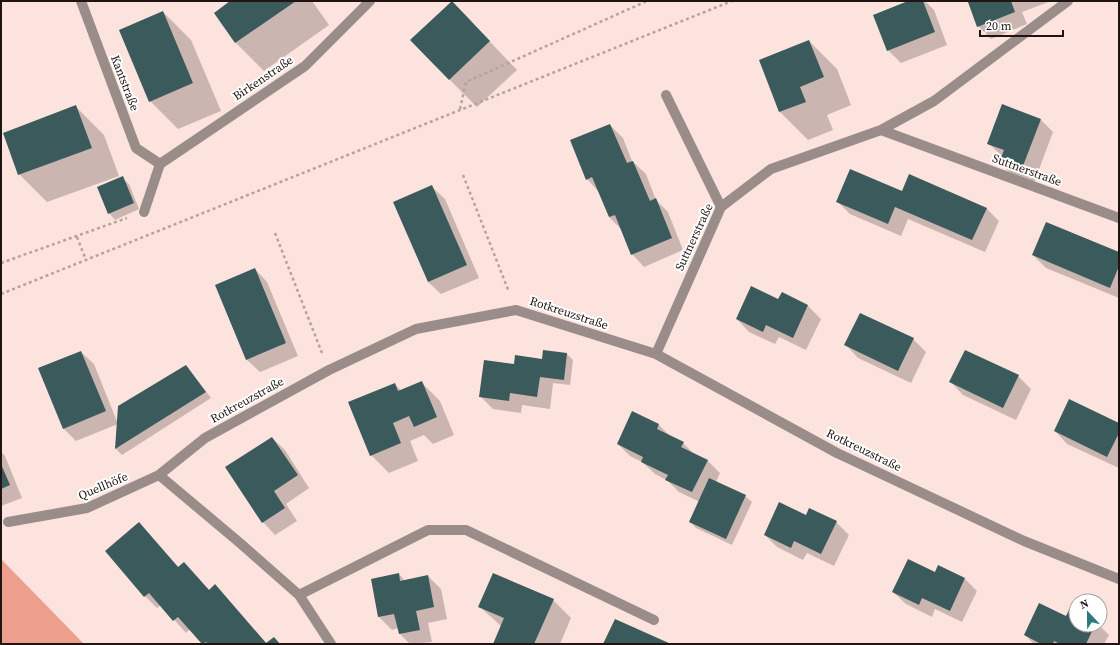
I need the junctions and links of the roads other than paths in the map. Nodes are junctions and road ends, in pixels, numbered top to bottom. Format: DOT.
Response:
graph roads {
  1 [pos="81,1"];
  2 [pos="370,1"];
  3 [pos="1068,1"];
  4 [pos="666,95"];
  5 [pos="881,130"];
  6 [pos="160,164"];
  7 [pos="721,207"];
  8 [pos="144,212"];
  9 [pos="1119,218"];
  10 [pos="656,354"];
  11 [pos="159,475"];
  12 [pos="8,522"];
  13 [pos="1119,579"];
  14 [pos="299,595"];
  15 [pos="654,620"];
  16 [pos="331,644"];
  1 -- 6 [label="street, Kantstraße"];
  2 -- 6 [label="street, Birkenstraße"];
  3 -- 5 [label="street, Suttnerstraße"];
  4 -- 7 [label="street"];
  5 -- 7 [label="street, Suttnerstraße"];
  5 -- 9 [label="street, Suttnerstraße"];
  6 -- 8 [label="street"];
  7 -- 10 [label="street, Suttnerstraße"];
  10 -- 11 [label="street, Rotkreuzstraße"];
  10 -- 13 [label="street, Rotkreuzstraße"];
  11 -- 12 [label="street, Quellhöfe"];
  11 -- 14 [label="street"];
  14 -- 15 [label="street"];
  14 -- 16 [label="street"];
}
